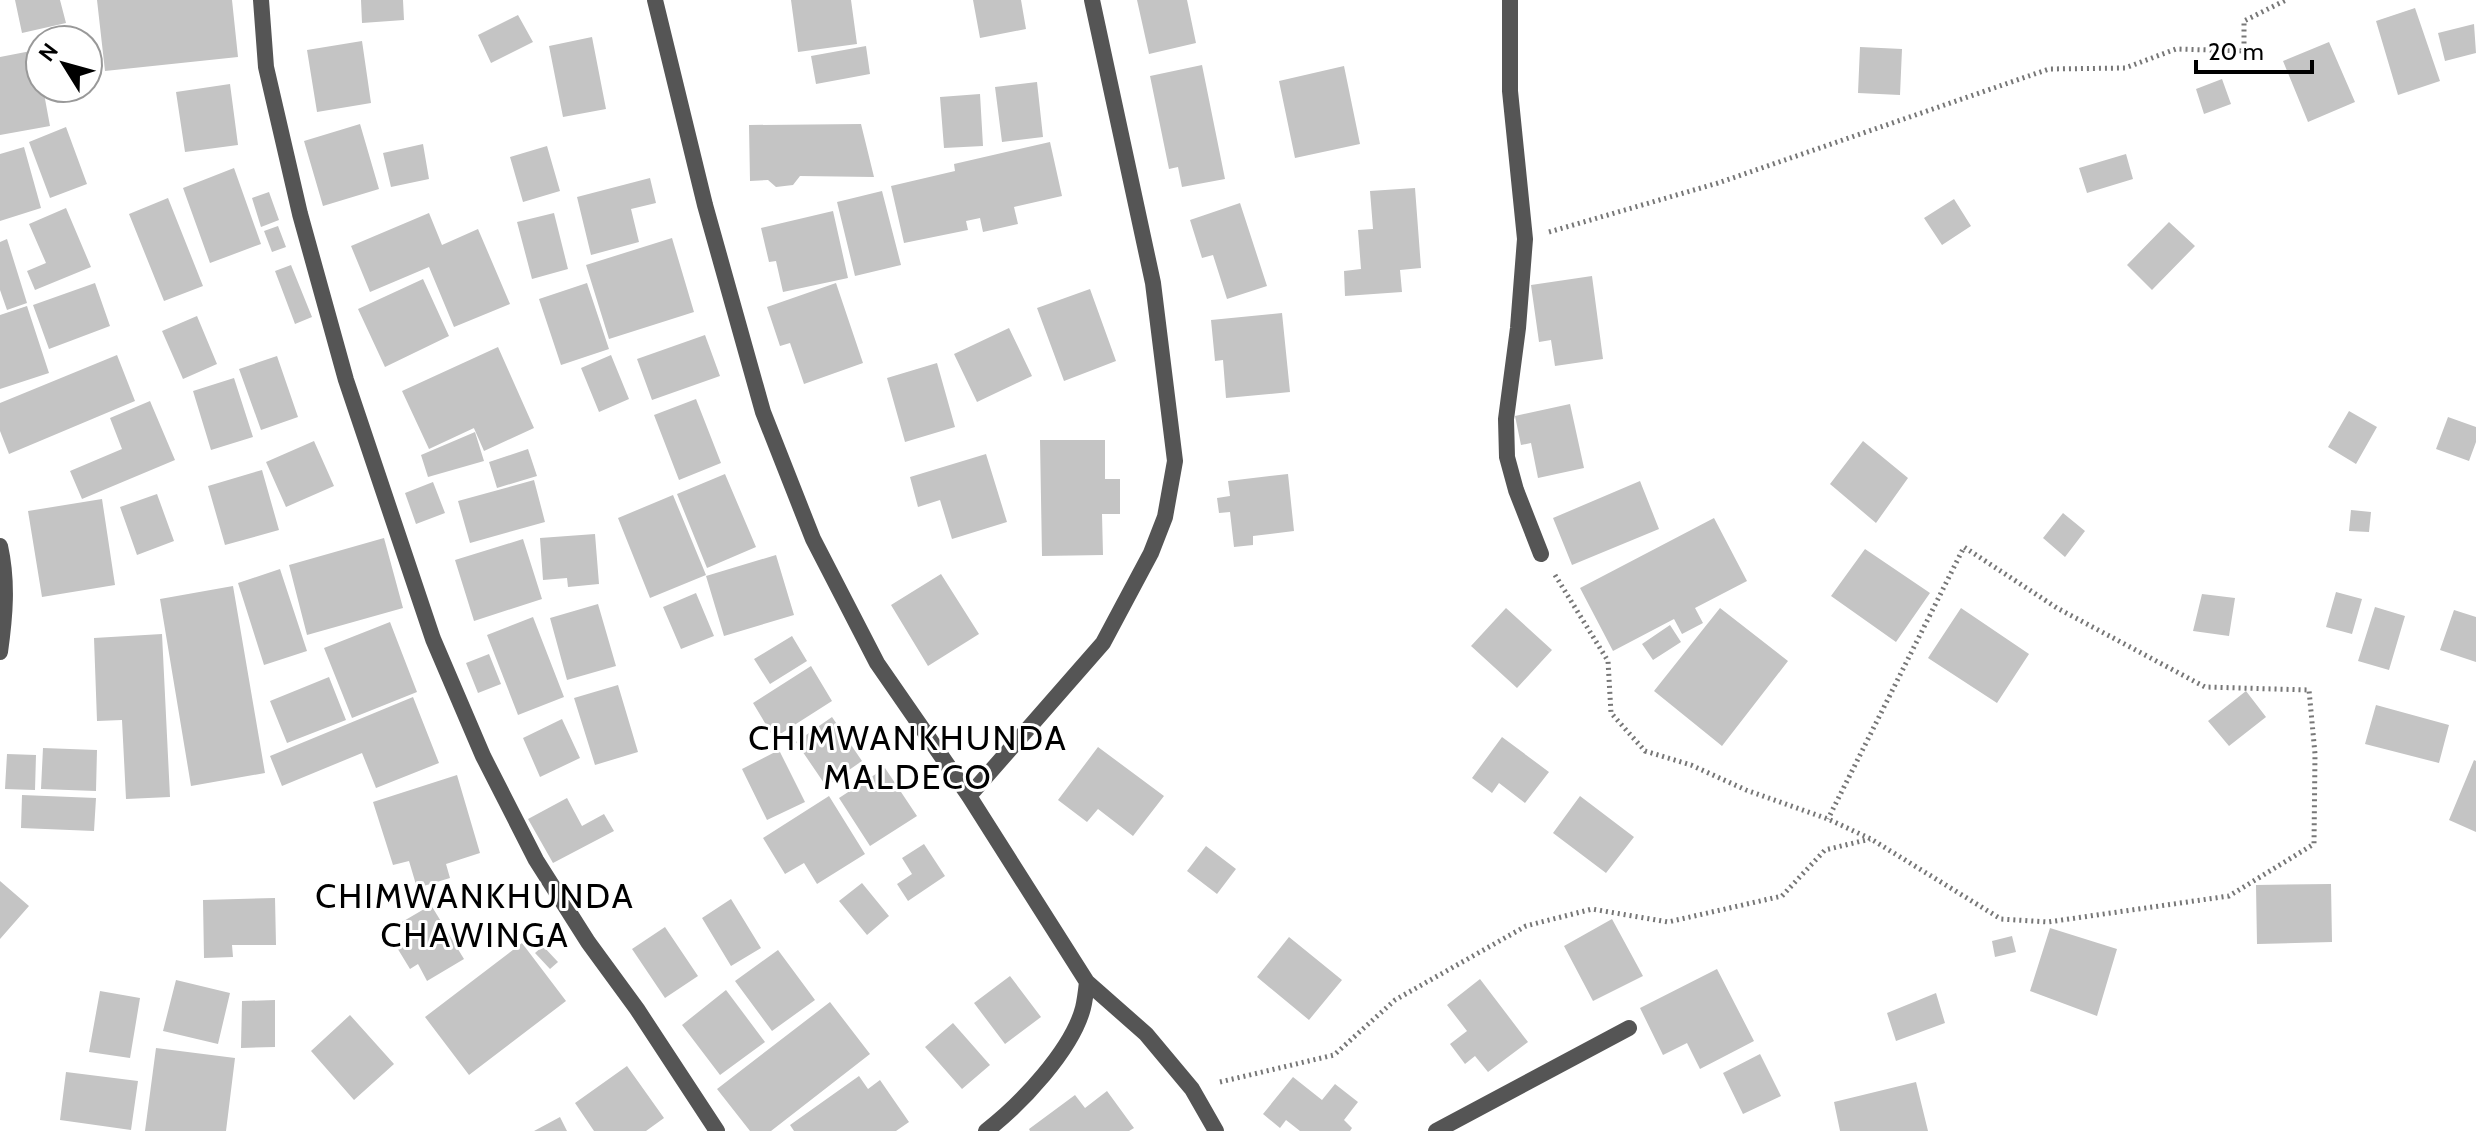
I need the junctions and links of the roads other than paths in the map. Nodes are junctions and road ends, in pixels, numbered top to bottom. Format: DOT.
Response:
graph roads {
  1 [pos="261,0"];
  2 [pos="655,0"];
  3 [pos="1092,0"];
  4 [pos="1510,0"];
  5 [pos="0,546"];
  6 [pos="1541,554"];
  7 [pos="0,652"];
  8 [pos="969,796"];
  9 [pos="1087,982"];
  10 [pos="1629,1028"];
  11 [pos="717,1131"];
  12 [pos="986,1131"];
  13 [pos="1216,1131"];
  14 [pos="1436,1131"];
  1 -- 11 [label="street"];
  2 -- 8 [label="street"];
  3 -- 8 [label="street"];
  4 -- 6 [label="street"];
  5 -- 7 [label="street"];
  8 -- 9 [label="street"];
  9 -- 12 [label="street"];
  9 -- 13 [label="street"];
  10 -- 14 [label="street"];
}
